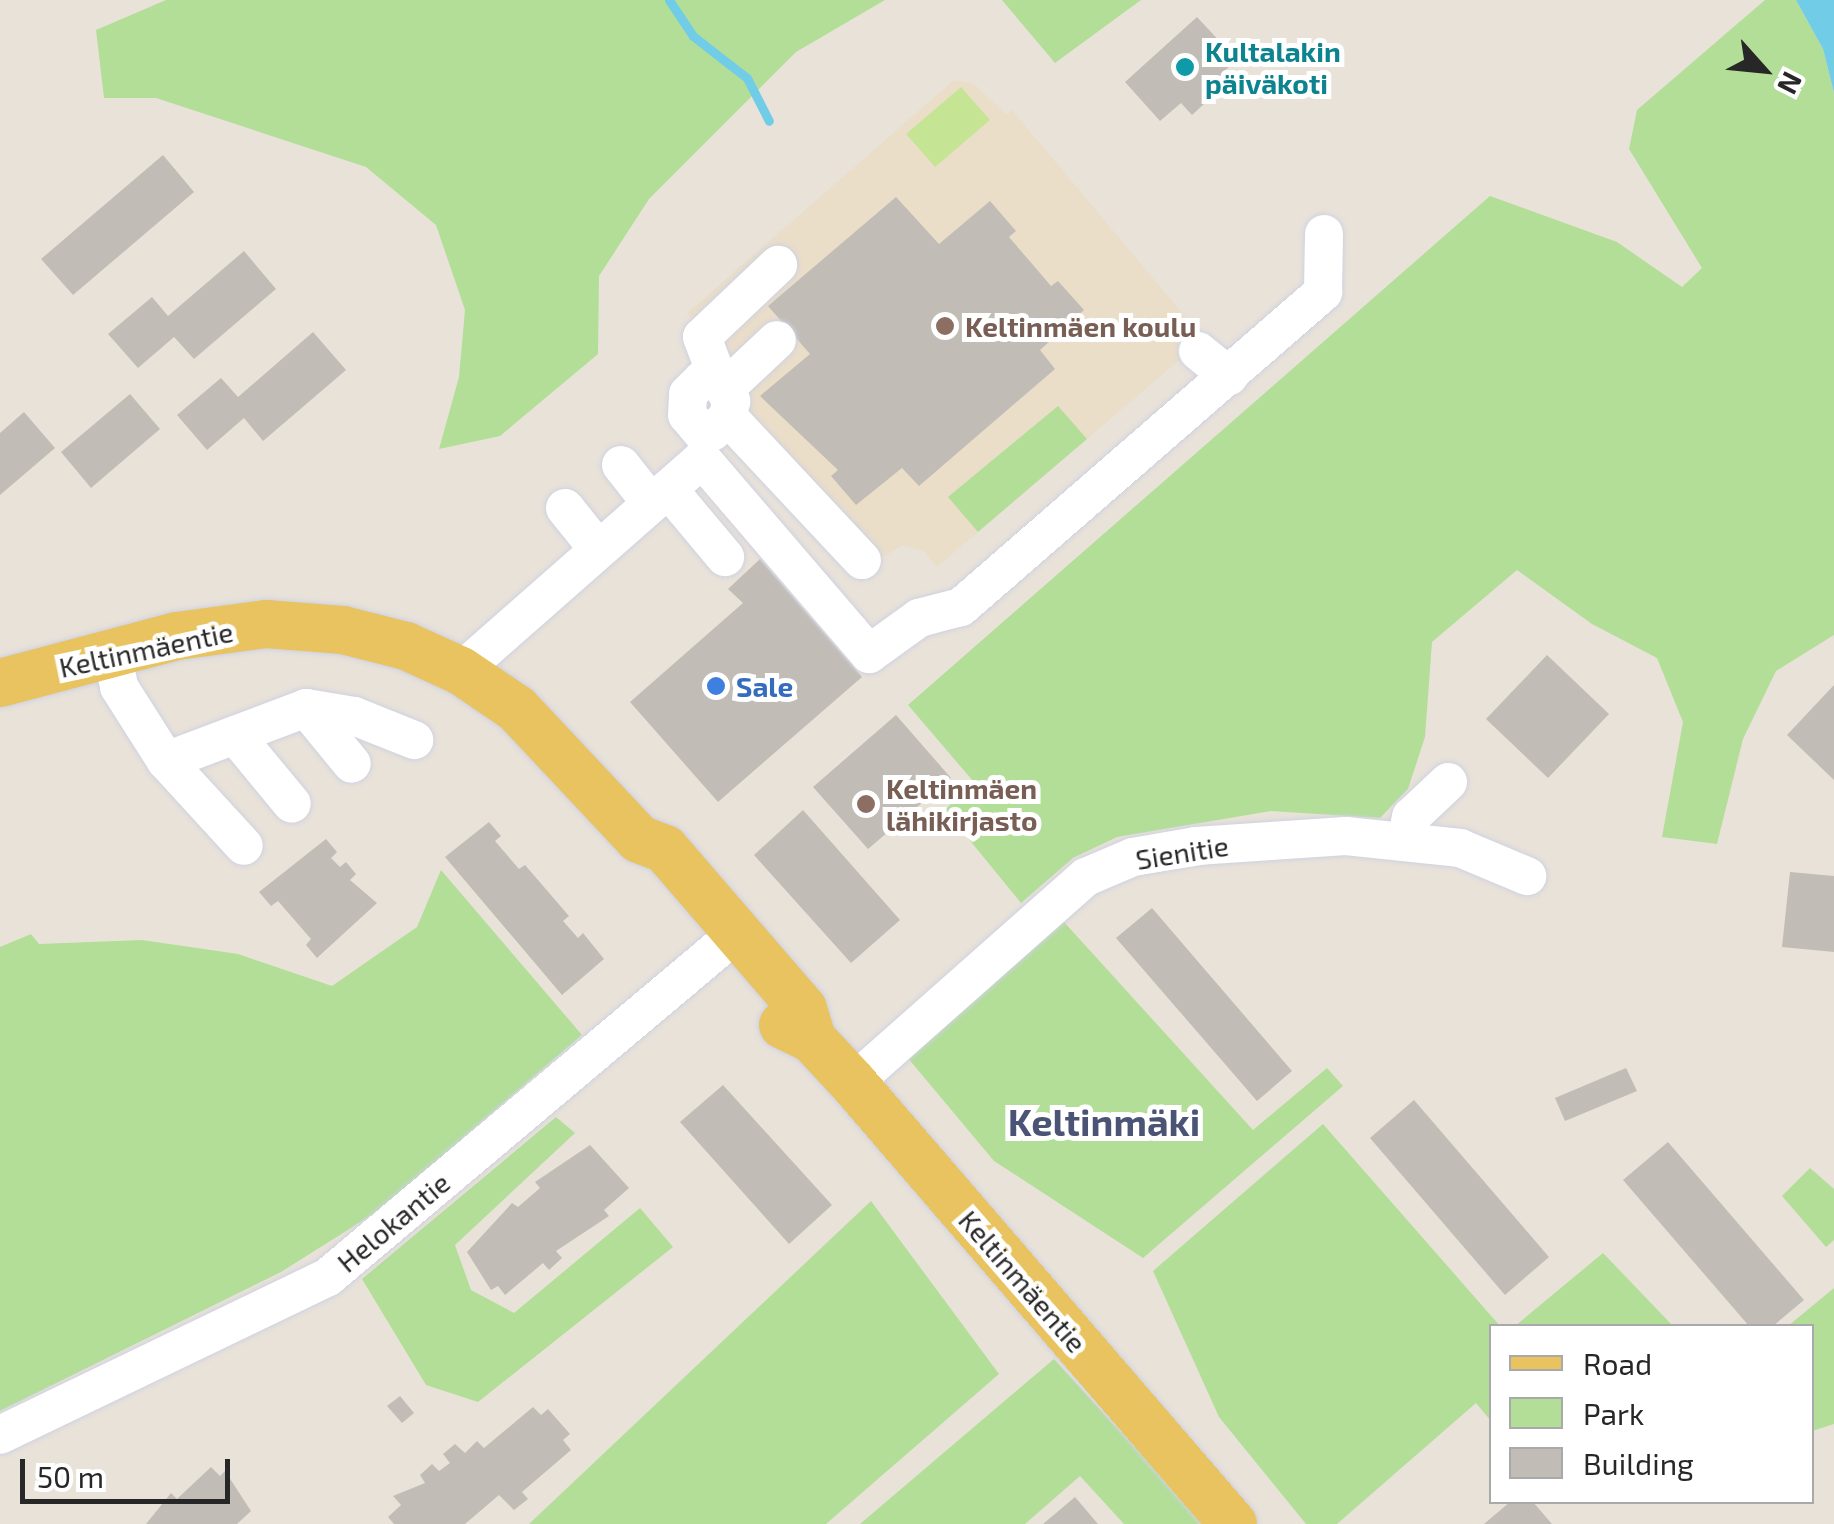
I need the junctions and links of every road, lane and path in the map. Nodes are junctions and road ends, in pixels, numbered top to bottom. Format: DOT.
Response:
graph roads {
  1 [pos="1324,234"];
  2 [pos="778,264"];
  3 [pos="777,340"];
  4 [pos="1198,351"];
  5 [pos="1229,376"];
  6 [pos="716,415"];
  7 [pos="621,465"];
  8 [pos="660,496"];
  9 [pos="565,508"];
  10 [pos="598,549"];
  11 [pos="725,557"];
  12 [pos="862,560"];
  13 [pos="112,653"];
  14 [pos="461,671"];
  15 [pos="0,683"];
  16 [pos="306,708"];
  17 [pos="235,735"];
  18 [pos="414,740"];
  19 [pos="166,761"];
  20 [pos="352,764"];
  21 [pos="1448,782"];
  22 [pos="292,804"];
  23 [pos="1406,841"];
  24 [pos="244,846"];
  25 [pos="1526,876"];
  26 [pos="727,941"];
  27 [pos="853,1083"];
  28 [pos="0,1435"];
  29 [pos="1233,1524"];
  1 -- 5 [label="street"];
  2 -- 6 [label="street"];
  3 -- 6 [label="street"];
  4 -- 5 [label="street"];
  5 -- 6 [label="street"];
  6 -- 8 [label="street"];
  6 -- 12 [label="street"];
  7 -- 8 [label="street"];
  8 -- 10 [label="street"];
  8 -- 11 [label="street"];
  9 -- 10 [label="street"];
  10 -- 14 [label="street"];
  13 -- 14 [label="main road, Keltinmäentie"];
  13 -- 15 [label="main road, Keltinmäentie"];
  13 -- 19 [label="street"];
  14 -- 26 [label="main road, Keltinmäentie"];
  16 -- 17 [label="street"];
  16 -- 18 [label="street"];
  16 -- 20 [label="street"];
  17 -- 19 [label="street"];
  17 -- 22 [label="street"];
  19 -- 24 [label="street"];
  21 -- 23 [label="street"];
  23 -- 25 [label="street, Sienitie"];
  23 -- 27 [label="street, Sienitie"];
  26 -- 27 [label="main road, Keltinmäentie"];
  26 -- 28 [label="street, Helokantie"];
  27 -- 29 [label="main road, Keltinmäentie"];
}
